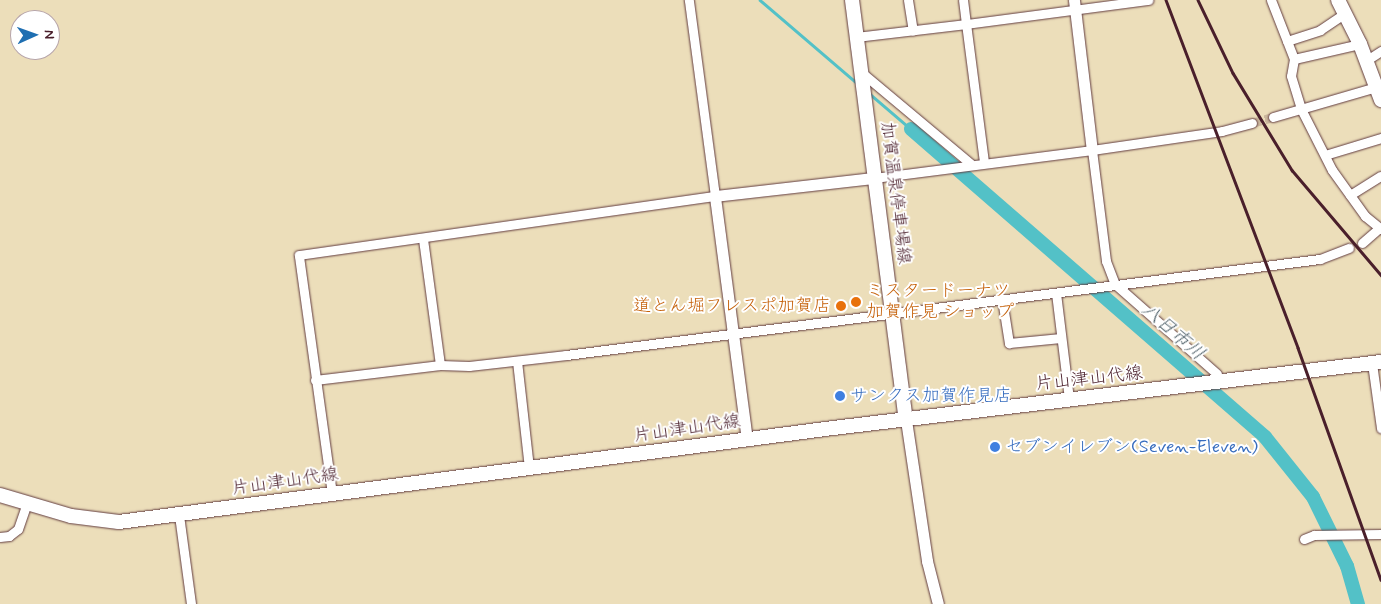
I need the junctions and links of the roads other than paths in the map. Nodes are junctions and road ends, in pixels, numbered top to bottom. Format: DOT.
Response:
graph roads {
  1 [pos="689,0"];
  2 [pos="852,0"];
  3 [pos="908,0"];
  4 [pos="962,0"];
  5 [pos="1148,0"];
  6 [pos="1271,0"];
  7 [pos="1338,0"];
  8 [pos="1074,5"];
  9 [pos="1345,13"];
  10 [pos="966,24"];
  11 [pos="912,31"];
  12 [pos="856,37"];
  13 [pos="1287,41"];
  14 [pos="1360,44"];
  15 [pos="1381,51"];
  16 [pos="1294,59"];
  17 [pos="1367,60"];
  18 [pos="861,74"];
  19 [pos="1377,79"];
  20 [pos="1381,100"];
  21 [pos="1301,109"];
  22 [pos="1273,117"];
  23 [pos="1252,123"];
  24 [pos="1381,138"];
  25 [pos="1092,150"];
  26 [pos="1324,155"];
  27 [pos="984,162"];
  28 [pos="969,164"];
  29 [pos="1381,176"];
  30 [pos="874,178"];
  31 [pos="1350,195"];
  32 [pos="715,196"];
  33 [pos="1381,216"];
  34 [pos="1378,226"];
  35 [pos="422,239"];
  36 [pos="1362,243"];
  37 [pos="1349,248"];
  38 [pos="1113,285"];
  39 [pos="1056,293"];
  40 [pos="1002,299"];
  41 [pos="892,313"];
  42 [pos="733,333"];
  43 [pos="1061,338"];
  44 [pos="517,361"];
  45 [pos="1376,363"];
  46 [pos="440,365"];
  47 [pos="1218,379"];
  48 [pos="316,380"];
  49 [pos="1069,399"];
  50 [pos="906,420"];
  51 [pos="1381,428"];
  52 [pos="748,440"];
  53 [pos="530,468"];
  54 [pos="332,494"];
  55 [pos="0,496"];
  56 [pos="27,503"];
  57 [pos="179,515"];
  58 [pos="1381,534"];
  59 [pos="0,537"];
  60 [pos="1304,539"];
  61 [pos="191,604"];
  62 [pos="938,604"];
  1 -- 32 [label="street"];
  2 -- 12 [label="main road, 加賀温泉停車場線"];
  3 -- 11 [label="street"];
  4 -- 10 [label="street"];
  5 -- 8 [label="street"];
  6 -- 13 [label="street"];
  7 -- 9 [label="main road"];
  8 -- 10 [label="street"];
  8 -- 25 [label="street"];
  9 -- 13 [label="street"];
  9 -- 14 [label="main road"];
  10 -- 11 [label="street"];
  10 -- 27 [label="street"];
  11 -- 12 [label="street"];
  12 -- 18 [label="main road, 加賀温泉停車場線"];
  13 -- 16 [label="street"];
  14 -- 16 [label="street"];
  14 -- 17 [label="main road"];
  15 -- 17 [label="street"];
  16 -- 21 [label="street"];
  17 -- 19 [label="main road"];
  18 -- 28 [label="street"];
  18 -- 30 [label="main road, 加賀温泉停車場線"];
  19 -- 20 [label="main road"];
  19 -- 21 [label="street"];
  21 -- 22 [label="street"];
  21 -- 26 [label="street"];
  23 -- 25 [label="street"];
  24 -- 26 [label="street"];
  25 -- 27 [label="street"];
  25 -- 38 [label="street"];
  26 -- 31 [label="street"];
  27 -- 28 [label="street"];
  28 -- 30 [label="street"];
  29 -- 31 [label="street"];
  30 -- 32 [label="street"];
  30 -- 41 [label="main road, 加賀温泉停車場線"];
  31 -- 34 [label="street"];
  32 -- 35 [label="street"];
  32 -- 42 [label="street"];
  33 -- 34 [label="street"];
  34 -- 36 [label="street"];
  35 -- 46 [label="street"];
  35 -- 48 [label="street"];
  37 -- 38 [label="street"];
  38 -- 39 [label="street"];
  38 -- 47 [label="street"];
  39 -- 40 [label="street"];
  39 -- 43 [label="street"];
  40 -- 41 [label="street"];
  40 -- 43 [label="street"];
  41 -- 42 [label="street"];
  41 -- 50 [label="main road, 加賀温泉停車場線"];
  42 -- 44 [label="street"];
  42 -- 52 [label="street"];
  43 -- 49 [label="street"];
  44 -- 46 [label="street"];
  44 -- 53 [label="street"];
  45 -- 47 [label="main road, 片山津山代線"];
  45 -- 51 [label="street"];
  46 -- 48 [label="street"];
  47 -- 49 [label="main road, 片山津山代線"];
  48 -- 54 [label="street"];
  49 -- 50 [label="main road, 片山津山代線"];
  50 -- 52 [label="main road, 片山津山代線"];
  50 -- 62 [label="street"];
  52 -- 53 [label="main road, 片山津山代線"];
  53 -- 54 [label="main road, 片山津山代線"];
  54 -- 57 [label="main road, 片山津山代線"];
  55 -- 56 [label="main road, 片山津山代線"];
  56 -- 57 [label="main road, 片山津山代線"];
  56 -- 59 [label="street"];
  57 -- 61 [label="street"];
  58 -- 60 [label="street"];
}
